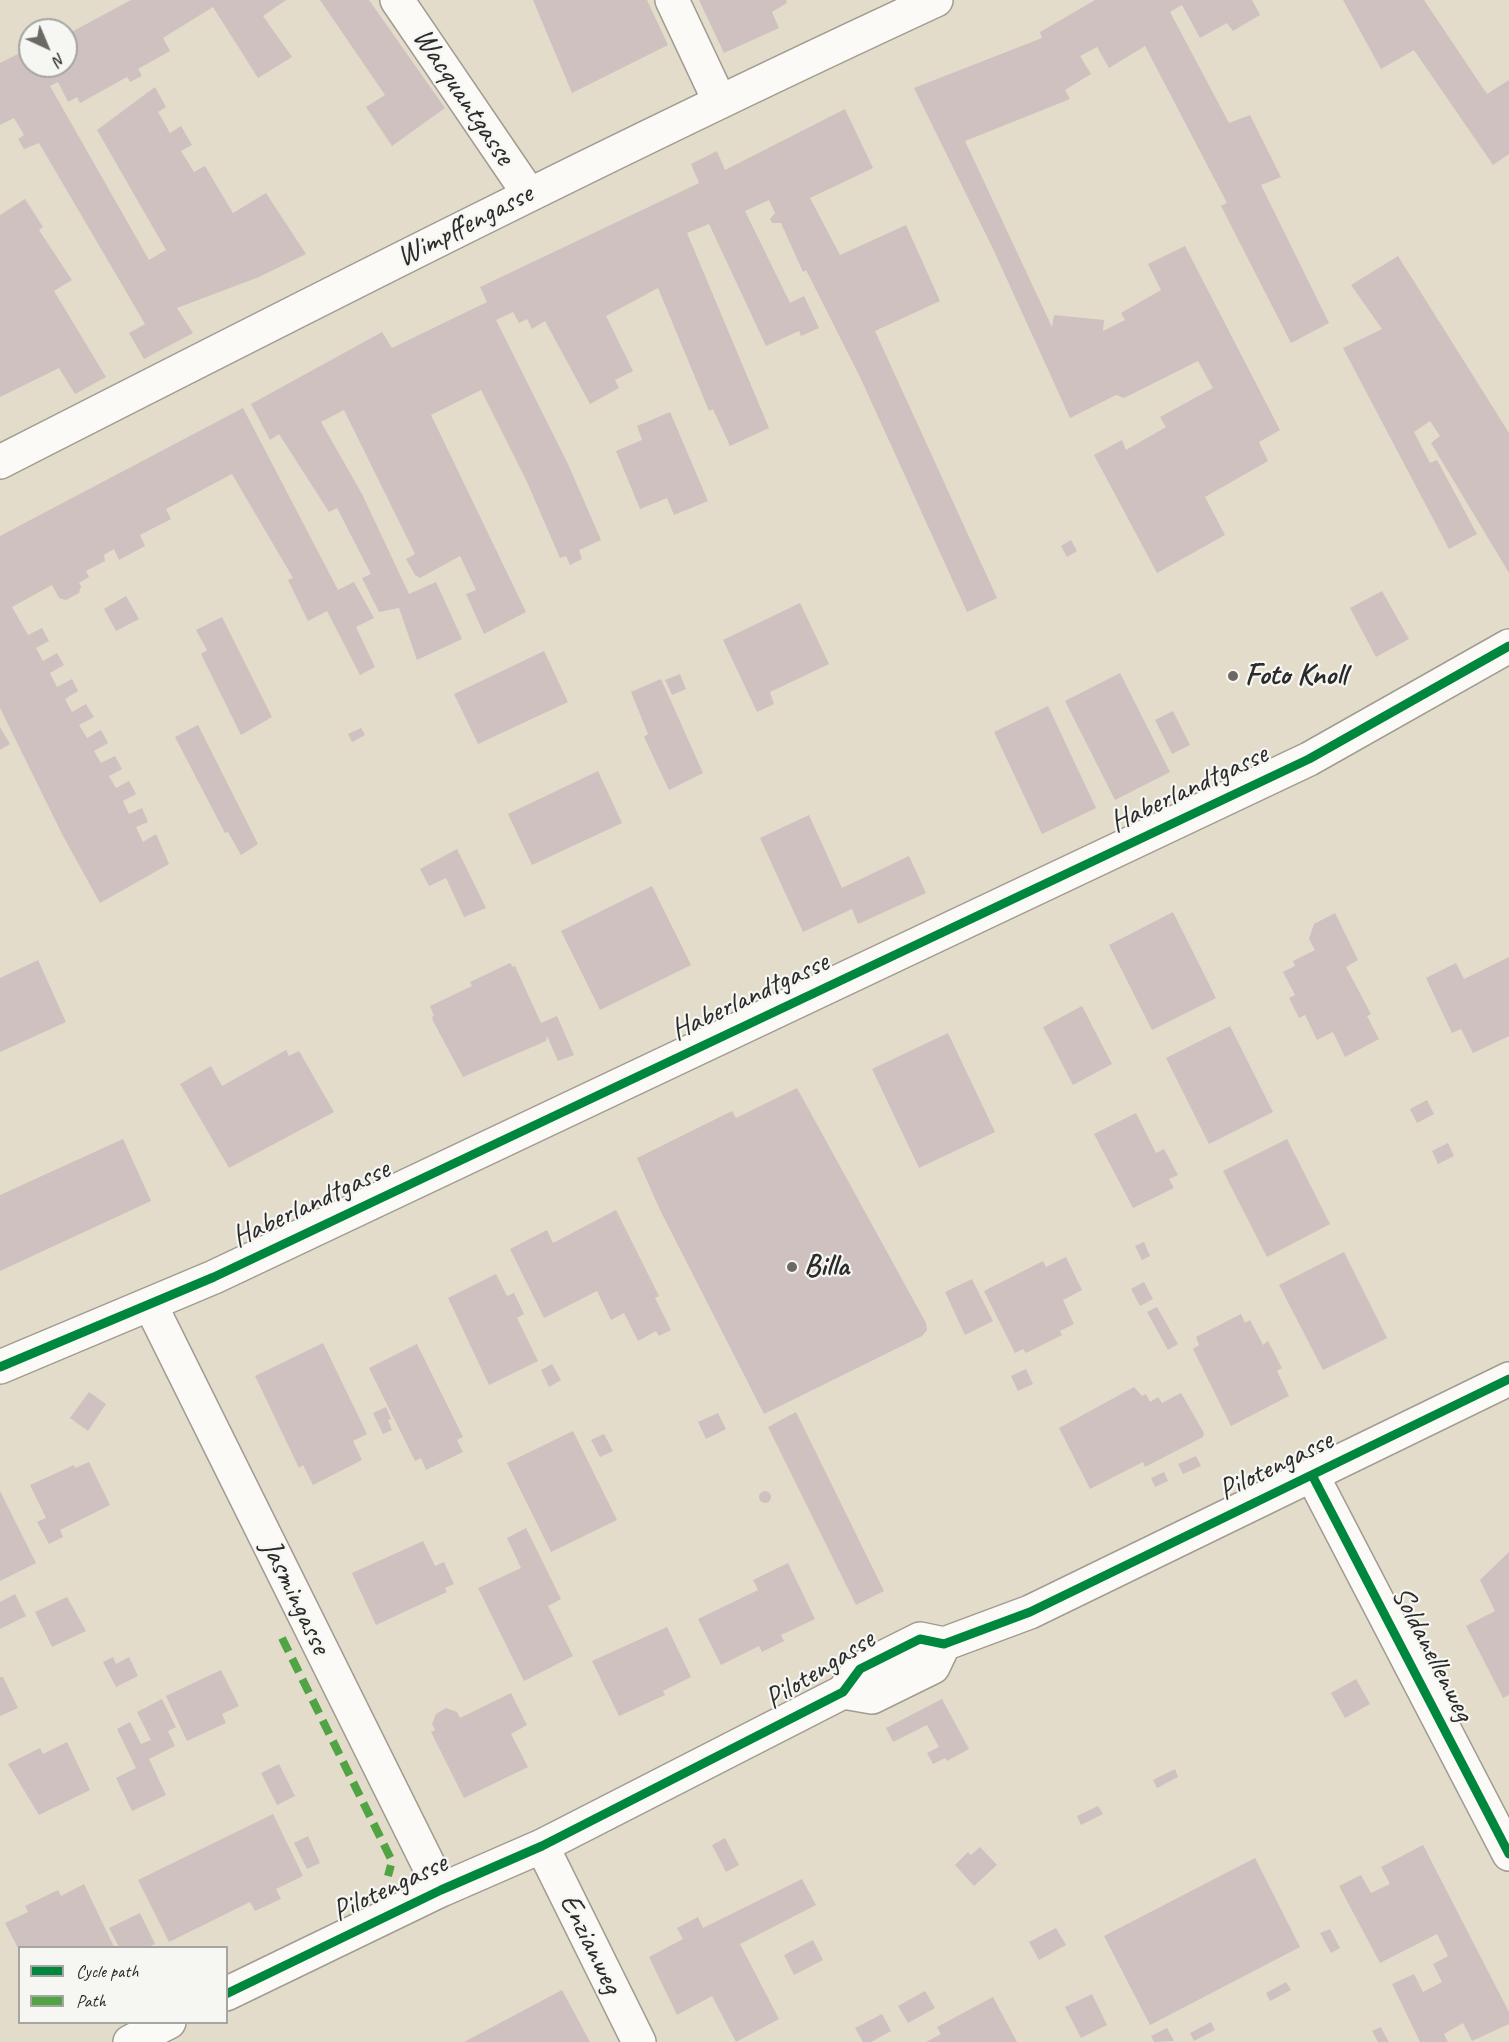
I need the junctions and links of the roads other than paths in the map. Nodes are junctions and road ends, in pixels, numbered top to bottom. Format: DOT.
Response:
graph roads {
  1 [pos="397,0"];
  2 [pos="672,0"];
  3 [pos="936,0"];
  4 [pos="720,100"];
  5 [pos="529,194"];
  6 [pos="0,462"];
  7 [pos="1509,646"];
  8 [pos="150,1304"];
  9 [pos="0,1368"];
  10 [pos="1509,1379"];
  11 [pos="1312,1475"];
  12 [pos="542,1846"];
  13 [pos="1509,1854"];
  14 [pos="441,1890"];
  15 [pos="228,1993"];
  16 [pos="165,2024"];
  17 [pos="129,2042"];
  18 [pos="639,2042"];
  1 -- 5 [label="street, Wacquantgasse"];
  2 -- 4 [label="street"];
  3 -- 4 [label="street, Wimpffengasse"];
  4 -- 5 [label="street, Wimpffengasse"];
  5 -- 6 [label="street, Wimpffengasse"];
  7 -- 8 [label="street, Haberlandtgasse"];
  8 -- 9 [label="street, Haberlandtgasse"];
  8 -- 14 [label="street, Jasmingasse"];
  10 -- 11 [label="street, Pilotengasse"];
  11 -- 12 [label="street, Pilotengasse"];
  11 -- 13 [label="street, Soldanellenweg"];
  12 -- 14 [label="street, Pilotengasse"];
  12 -- 18 [label="street, Enzianweg"];
  14 -- 15 [label="street, Pilotengasse"];
  16 -- 17 [label="street"];
}
